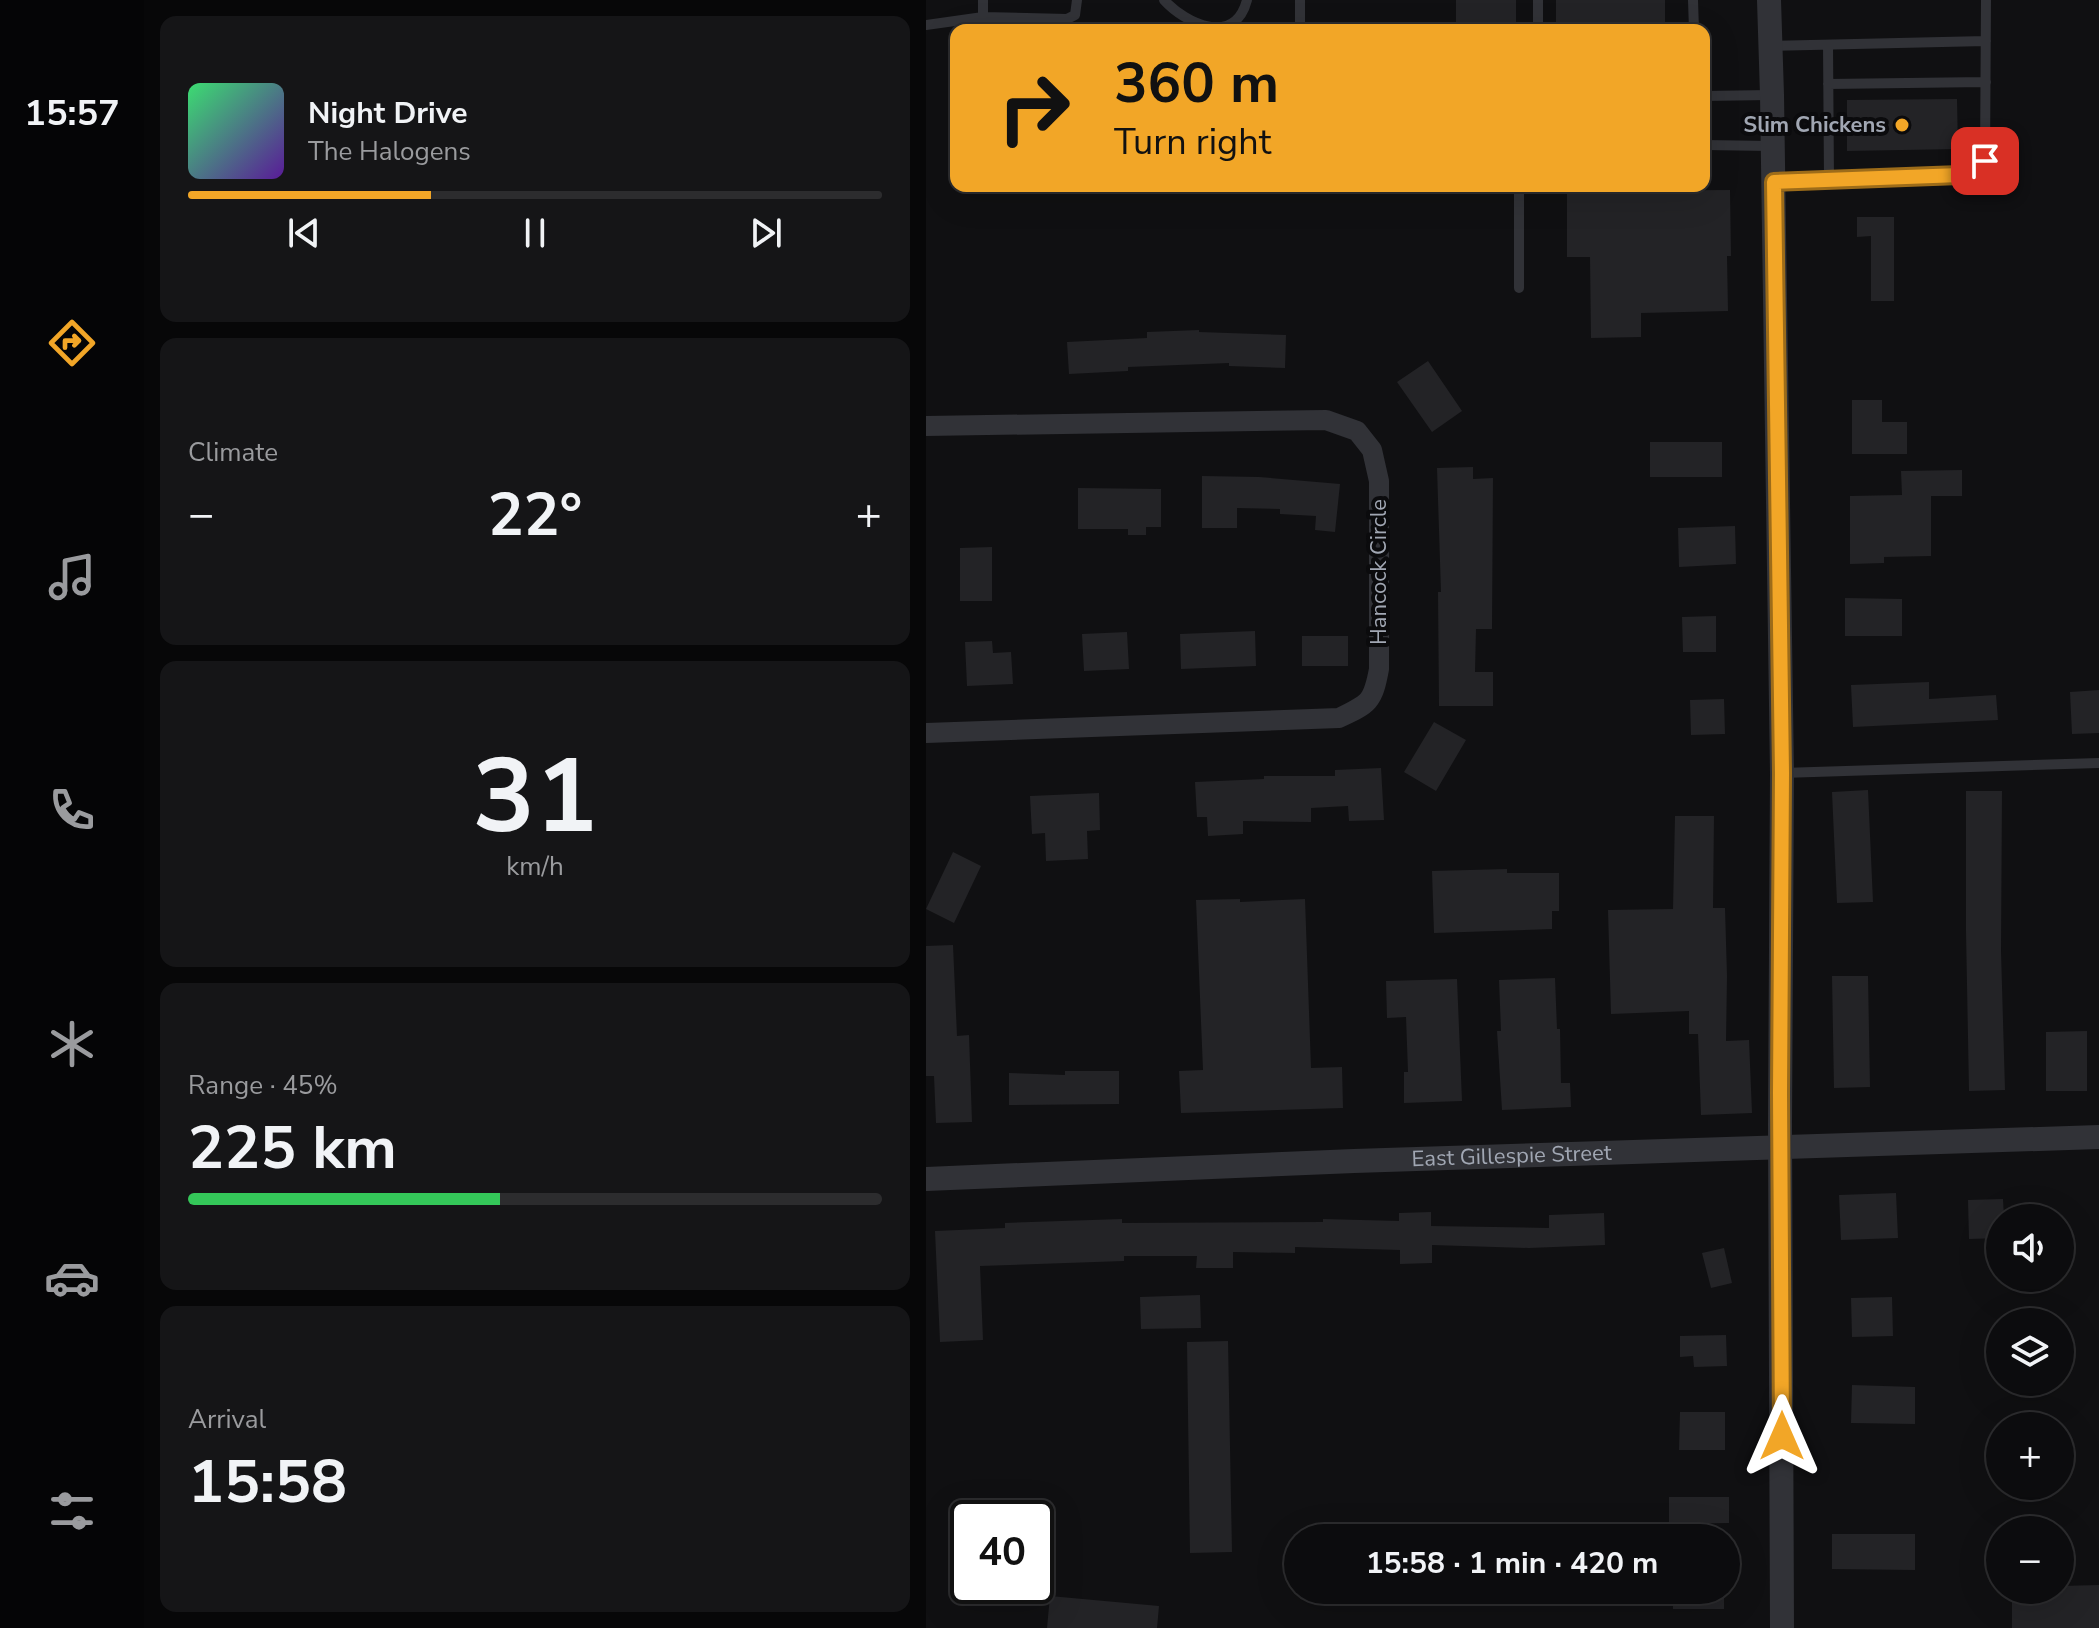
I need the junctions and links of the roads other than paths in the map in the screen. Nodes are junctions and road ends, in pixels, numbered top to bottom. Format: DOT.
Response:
graph roads {
  1 [pos="983,0"];
  2 [pos="1077,0"];
  3 [pos="1164,0"];
  4 [pos="1247,0"];
  5 [pos="1300,0"];
  6 [pos="1538,0"];
  7 [pos="1693,0"];
  8 [pos="1769,0"];
  9 [pos="1986,0"];
  10 [pos="983,17"];
  11 [pos="1198,24"];
  12 [pos="1228,24"];
  13 [pos="1300,24"];
  14 [pos="1538,24"];
  15 [pos="1694,24"];
  16 [pos="926,25"];
  17 [pos="1986,41"];
  18 [pos="1828,45"];
  19 [pos="1770,46"];
  20 [pos="1986,82"];
  21 [pos="1828,84"];
  22 [pos="1772,95"];
  23 [pos="1710,96"];
  24 [pos="1710,145"];
  25 [pos="1773,146"];
  26 [pos="1829,180"];
  27 [pos="1774,182"];
  28 [pos="1519,192"];
  29 [pos="1519,288"];
  30 [pos="926,426"];
  31 [pos="926,733"];
  32 [pos="2099,763"];
  33 [pos="1782,773"];
  34 [pos="2099,1137"];
  35 [pos="1780,1147"];
  36 [pos="926,1179"];
  37 [pos="1782,1628"];
  1 -- 10 [label="lane"];
  2 -- 10 [label="lane"];
  3 -- 11 [label="lane"];
  4 -- 12 [label="lane"];
  5 -- 13 [label="lane"];
  6 -- 14 [label="lane"];
  7 -- 15 [label="lane"];
  8 -- 19 [label="street"];
  9 -- 17 [label="lane"];
  10 -- 16 [label="lane"];
  17 -- 18 [label="lane"];
  17 -- 20 [label="lane"];
  18 -- 19 [label="lane"];
  18 -- 21 [label="lane"];
  19 -- 22 [label="street"];
  20 -- 21 [label="lane"];
  20 -- 26 [label="lane"];
  21 -- 26 [label="lane"];
  22 -- 23 [label="lane"];
  22 -- 25 [label="street"];
  24 -- 25 [label="lane"];
  25 -- 27 [label="street"];
  26 -- 27 [label="lane"];
  27 -- 33 [label="street"];
  28 -- 29 [label="lane"];
  30 -- 31 [label="street, Hancock Circle"];
  32 -- 33 [label="lane"];
  33 -- 35 [label="street"];
  34 -- 35 [label="street, East Gillespie Street"];
  35 -- 36 [label="street, East Gillespie Street"];
  35 -- 37 [label="street"];
}
